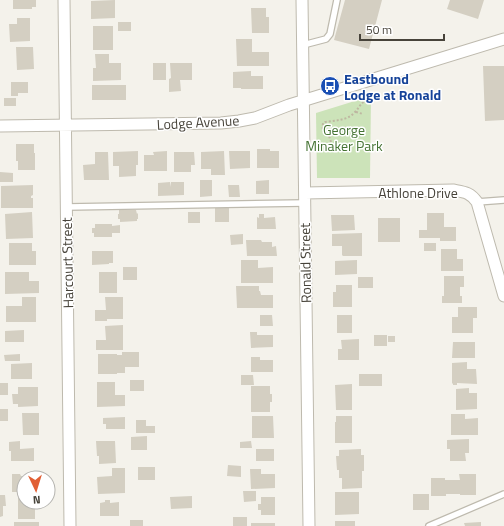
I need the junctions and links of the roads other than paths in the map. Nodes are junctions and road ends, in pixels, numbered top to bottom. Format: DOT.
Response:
graph roads {
  1 [pos="64,0"];
  2 [pos="302,0"];
  3 [pos="338,0"];
  4 [pos="504,39"];
  5 [pos="303,45"];
  6 [pos="303,101"];
  7 [pos="66,125"];
  8 [pos="0,126"];
  9 [pos="304,198"];
  10 [pos="504,200"];
  11 [pos="477,202"];
  12 [pos="67,207"];
  13 [pos="504,296"];
  14 [pos="504,494"];
  15 [pos="70,526"];
  16 [pos="309,526"];
  17 [pos="429,526"];
  1 -- 7 [label="street, Harcourt Street"];
  2 -- 5 [label="street, Ronald Street"];
  3 -- 5 [label="lane"];
  4 -- 6 [label="street, Lodge Avenue"];
  5 -- 6 [label="street, Ronald Street"];
  6 -- 7 [label="street, Lodge Avenue"];
  6 -- 9 [label="street, Ronald Street"];
  7 -- 8 [label="street, Lodge Avenue"];
  7 -- 12 [label="street, Harcourt Street"];
  9 -- 11 [label="street, Athlone Drive"];
  9 -- 12 [label="lane"];
  9 -- 16 [label="street, Ronald Street"];
  10 -- 11 [label="lane"];
  11 -- 13 [label="street, Athlone Drive"];
  12 -- 15 [label="street, Harcourt Street"];
  14 -- 17 [label="lane"];
}
